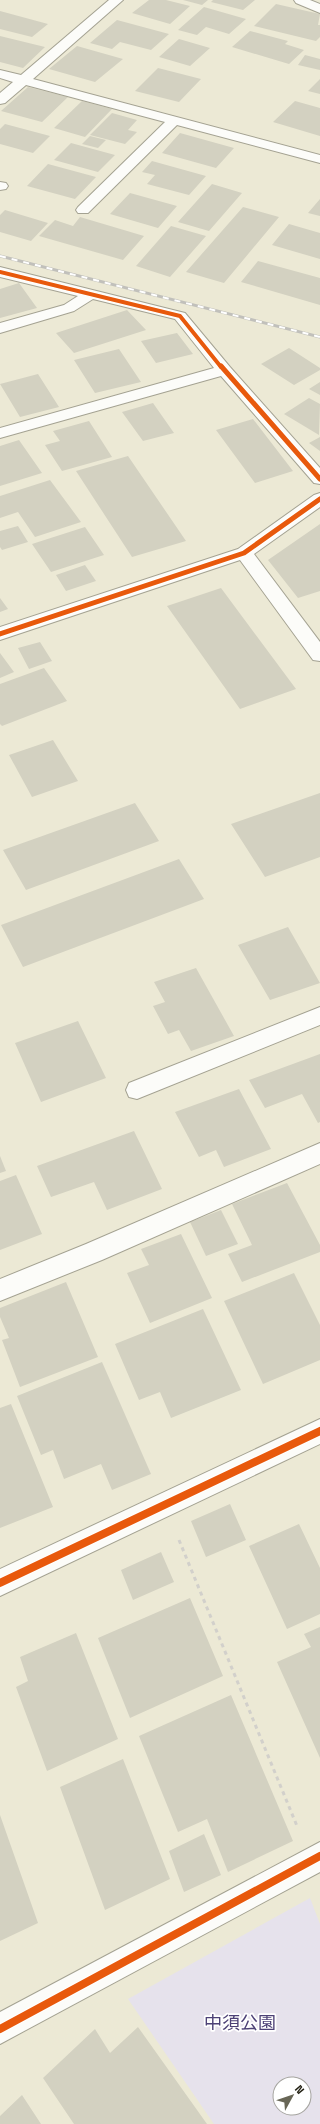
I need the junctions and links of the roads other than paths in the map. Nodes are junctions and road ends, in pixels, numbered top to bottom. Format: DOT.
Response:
graph roads {
  1 [pos="117,0"];
  2 [pos="300,0"];
  3 [pos="320,9"];
  4 [pos="0,74"];
  5 [pos="22,80"];
  6 [pos="0,100"];
  7 [pos="174,120"];
  8 [pos="320,159"];
  9 [pos="83,210"];
  10 [pos="0,272"];
  11 [pos="91,294"];
  12 [pos="0,328"];
  13 [pos="224,370"];
  14 [pos="0,433"];
  15 [pos="320,479"];
  16 [pos="320,499"];
  17 [pos="244,553"];
  18 [pos="0,634"];
  19 [pos="320,654"];
  20 [pos="320,1016"];
  21 [pos="137,1090"];
  22 [pos="320,1153"];
  23 [pos="0,1290"];
  24 [pos="320,1431"];
  25 [pos="0,1582"];
  26 [pos="316,1858"];
  27 [pos="0,2029"];
  1 -- 5 [label="street"];
  2 -- 3 [label="street"];
  4 -- 5 [label="street"];
  5 -- 6 [label="street"];
  5 -- 7 [label="street"];
  7 -- 8 [label="street"];
  7 -- 9 [label="street"];
  10 -- 11 [label="street"];
  11 -- 12 [label="street"];
  11 -- 13 [label="street"];
  13 -- 14 [label="street"];
  13 -- 15 [label="street"];
  16 -- 17 [label="street"];
  17 -- 18 [label="street"];
  17 -- 19 [label="street"];
  20 -- 21 [label="street"];
  22 -- 23 [label="street"];
  24 -- 25 [label="street"];
  26 -- 27 [label="street"];
}
